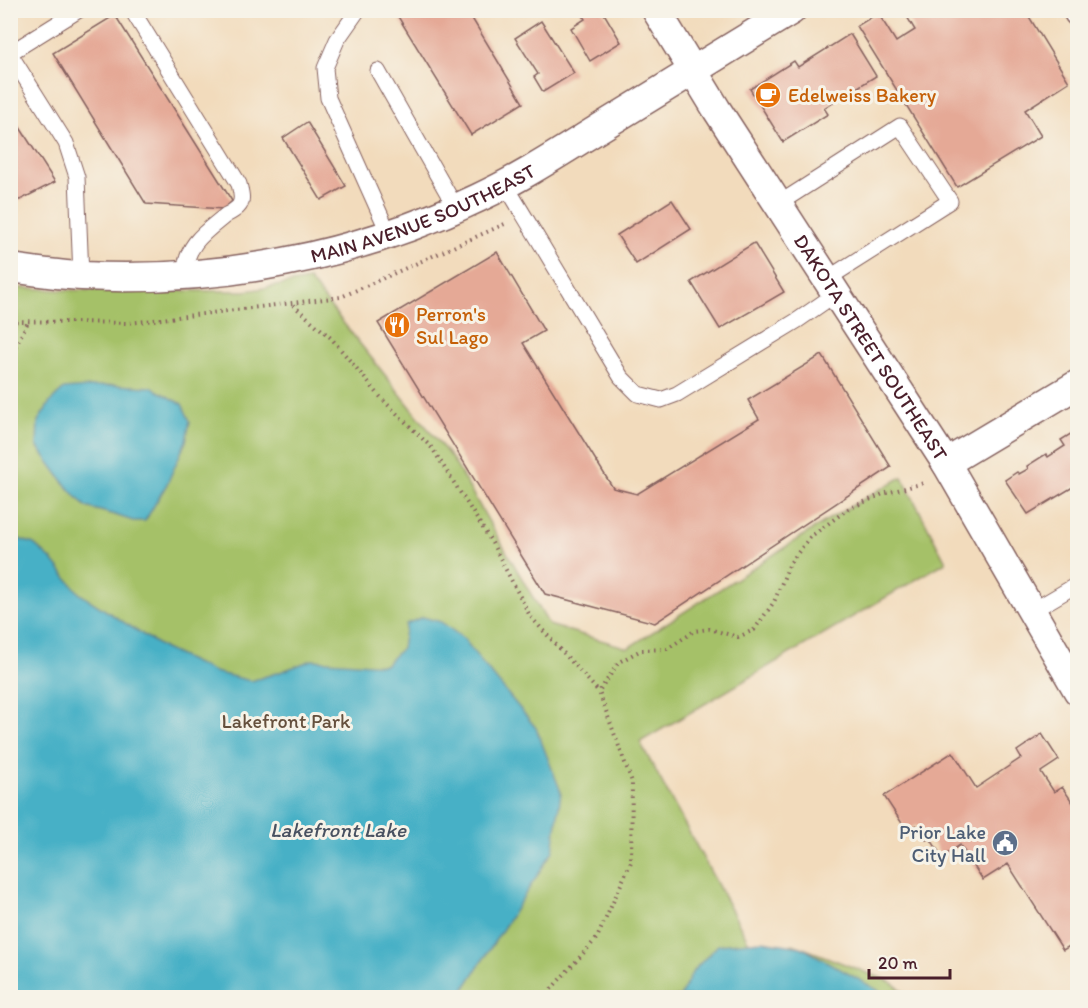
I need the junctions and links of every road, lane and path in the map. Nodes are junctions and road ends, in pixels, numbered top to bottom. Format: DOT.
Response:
graph roads {
  1 [pos="79,10"];
  2 [pos="132,10"];
  3 [pos="358,10"];
  4 [pos="656,10"];
  5 [pos="792,10"];
  6 [pos="10,53"];
  7 [pos="378,71"];
  8 [pos="692,71"];
  9 [pos="505,184"];
  10 [pos="778,204"];
  11 [pos="456,208"];
  12 [pos="389,234"];
  13 [pos="10,268"];
  14 [pos="184,275"];
  15 [pos="81,276"];
  16 [pos="832,286"];
  17 [pos="292,304"];
  18 [pos="28,322"];
  19 [pos="10,357"];
  20 [pos="1077,384"];
  21 [pos="946,463"];
  22 [pos="924,483"];
  23 [pos="1077,584"];
  24 [pos="1032,611"];
  25 [pos="1077,691"];
  26 [pos="599,692"];
  27 [pos="543,998"];
  1 -- 6 [label="lane"];
  2 -- 14 [label="lane"];
  3 -- 12 [label="lane"];
  4 -- 8 [label="street, DAKOTA STREET SOUTHEAST"];
  5 -- 8 [label="street, MAIN AVENUE SOUTHEAST"];
  6 -- 15 [label="lane"];
  7 -- 11 [label="lane"];
  8 -- 9 [label="street, MAIN AVENUE SOUTHEAST"];
  8 -- 10 [label="street, DAKOTA STREET SOUTHEAST"];
  9 -- 11 [label="street, MAIN AVENUE SOUTHEAST"];
  9 -- 16 [label="lane"];
  10 -- 16 [label="street, DAKOTA STREET SOUTHEAST"];
  10 -- 16 [label="lane"];
  11 -- 12 [label="street, MAIN AVENUE SOUTHEAST"];
  12 -- 14 [label="street, MAIN AVENUE SOUTHEAST"];
  13 -- 15 [label="street, MAIN AVENUE SOUTHEAST"];
  14 -- 15 [label="street, MAIN AVENUE SOUTHEAST"];
  16 -- 21 [label="street, DAKOTA STREET SOUTHEAST"];
  17 -- 26 [label="path"];
  18 -- 19 [label="path"];
  20 -- 21 [label="street"];
  21 -- 24 [label="street, DAKOTA STREET SOUTHEAST"];
  22 -- 26 [label="path"];
  23 -- 24 [label="lane"];
  24 -- 25 [label="street, DAKOTA STREET SOUTHEAST"];
  26 -- 27 [label="path"];
}
